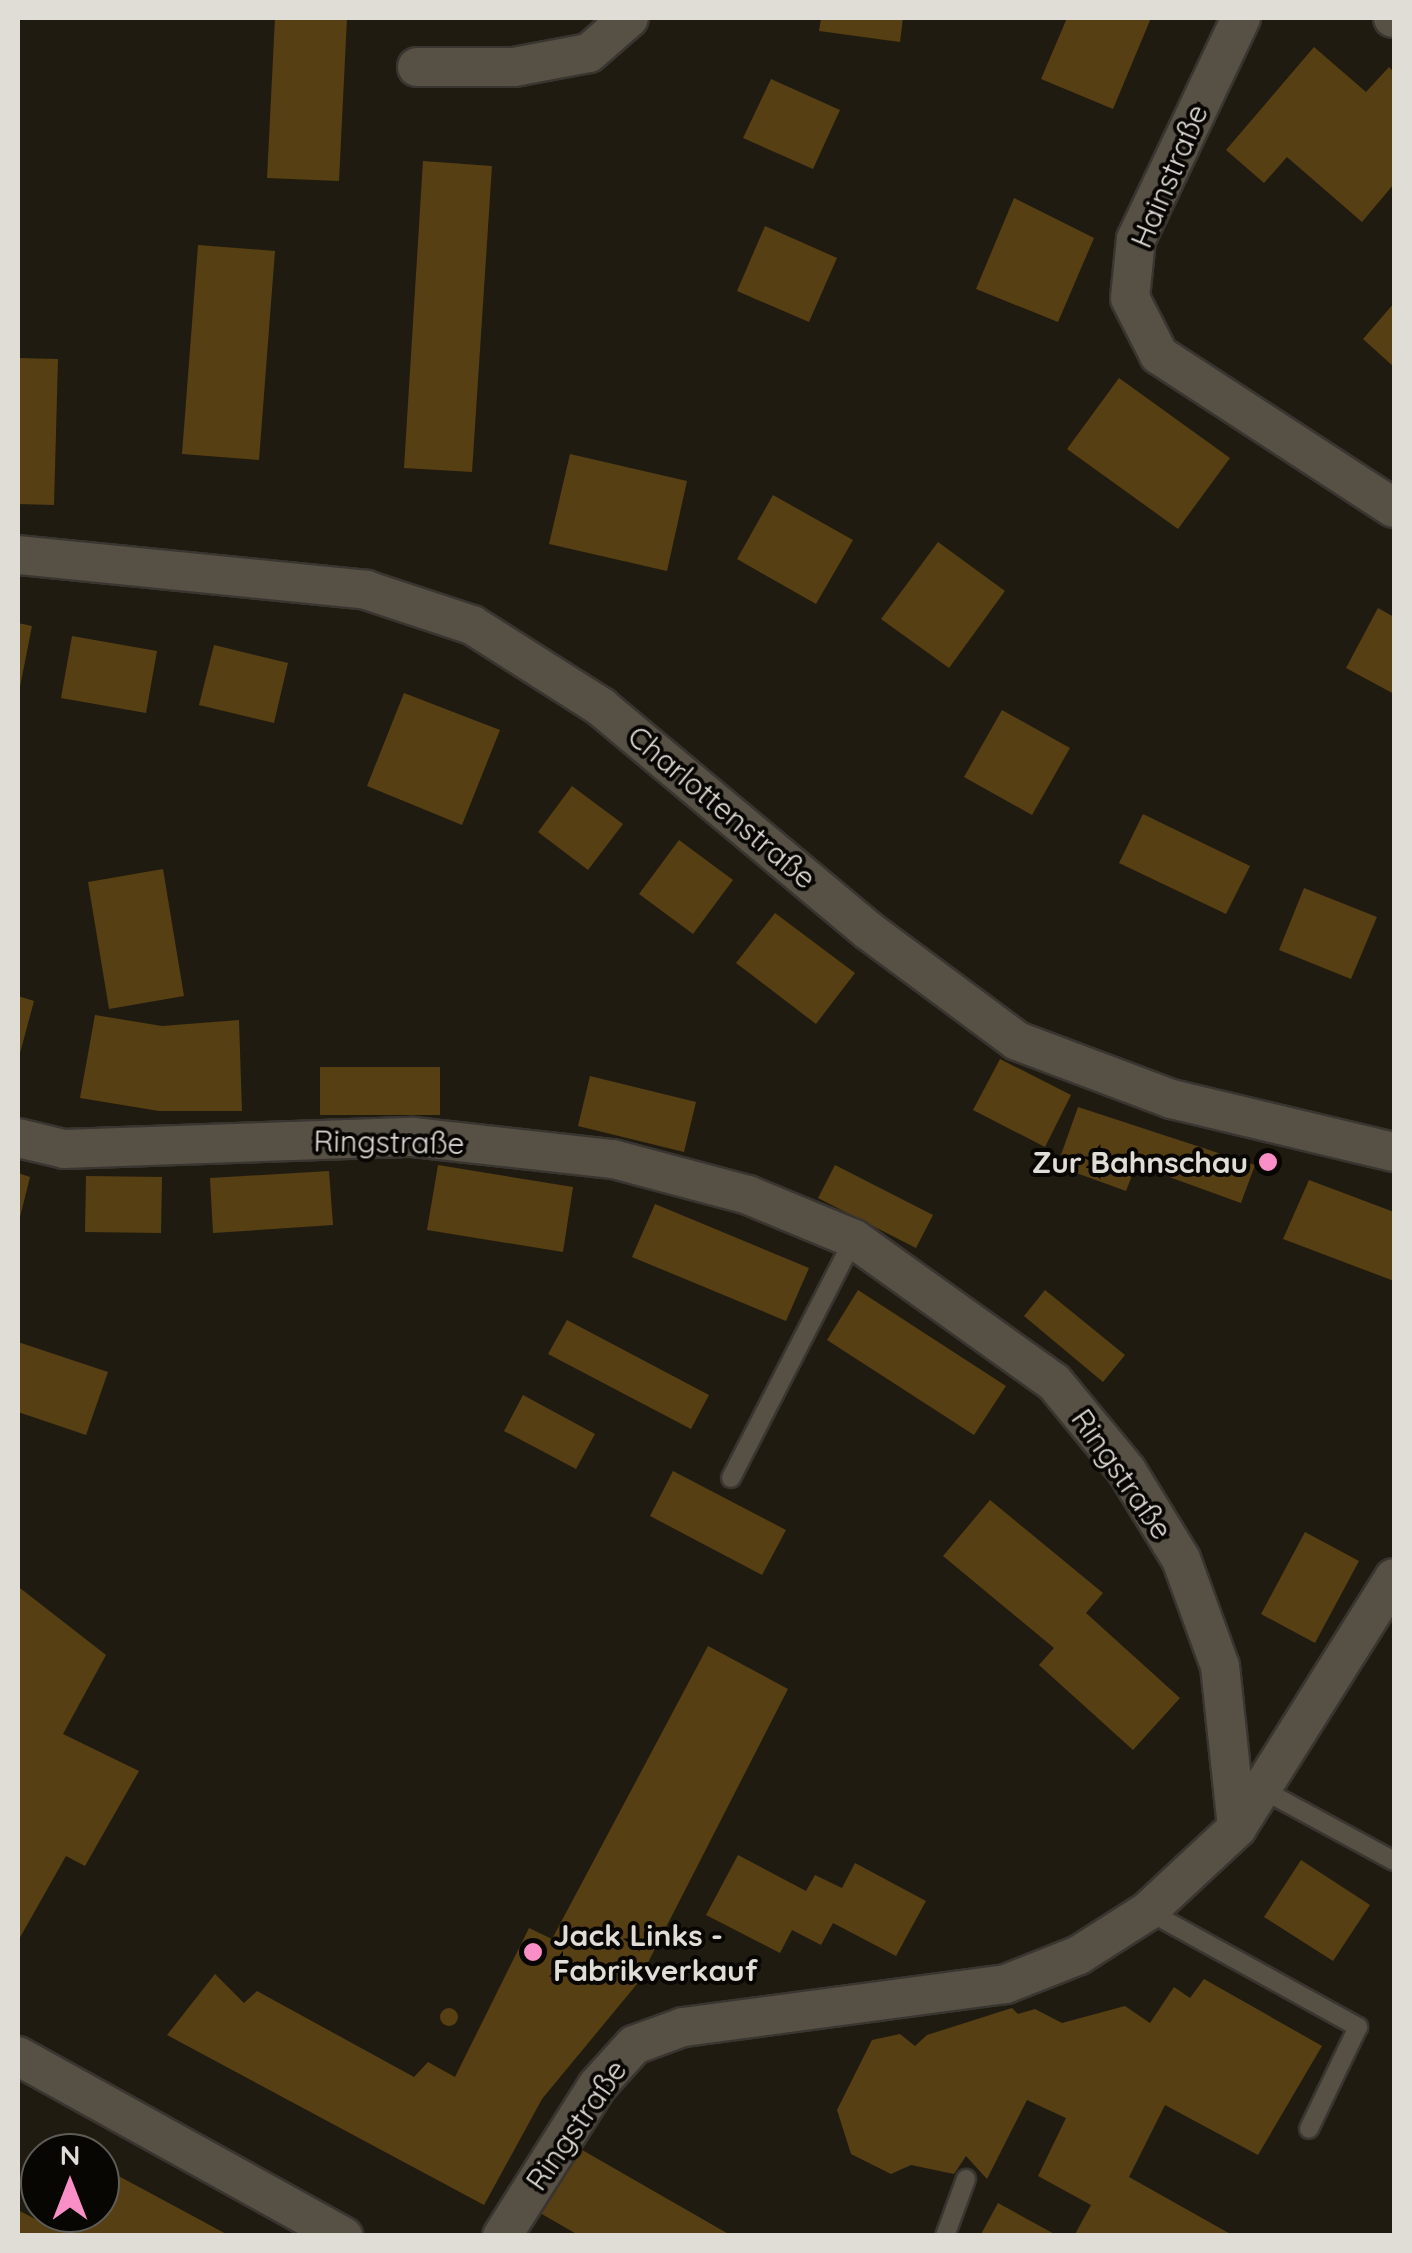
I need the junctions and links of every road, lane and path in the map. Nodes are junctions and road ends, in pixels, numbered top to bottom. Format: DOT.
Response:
graph roads {
  1 [pos="629,18"];
  2 [pos="1241,18"];
  3 [pos="417,68"];
  4 [pos="1394,508"];
  5 [pos="18,555"];
  6 [pos="18,1138"];
  7 [pos="1394,1152"];
  8 [pos="854,1240"];
  9 [pos="731,1478"];
  10 [pos="1394,1578"];
  11 [pos="1265,1791"];
  12 [pos="1237,1828"];
  13 [pos="1394,1861"];
  14 [pos="1148,1911"];
  15 [pos="18,2056"];
  16 [pos="1309,2129"];
  17 [pos="966,2180"];
  18 [pos="343,2236"];
  19 [pos="502,2236"];
  20 [pos="945,2236"];
  1 -- 3 [label="street"];
  2 -- 4 [label="street, Hainstraße"];
  5 -- 7 [label="street, Charlottenstraße"];
  6 -- 8 [label="street, Ringstraße"];
  8 -- 9 [label="lane"];
  8 -- 12 [label="street, Ringstraße"];
  10 -- 11 [label="street"];
  11 -- 12 [label="street"];
  11 -- 13 [label="lane"];
  12 -- 14 [label="street, Ringstraße"];
  14 -- 16 [label="lane"];
  14 -- 19 [label="street, Ringstraße"];
  15 -- 18 [label="street"];
  17 -- 20 [label="lane"];
}
